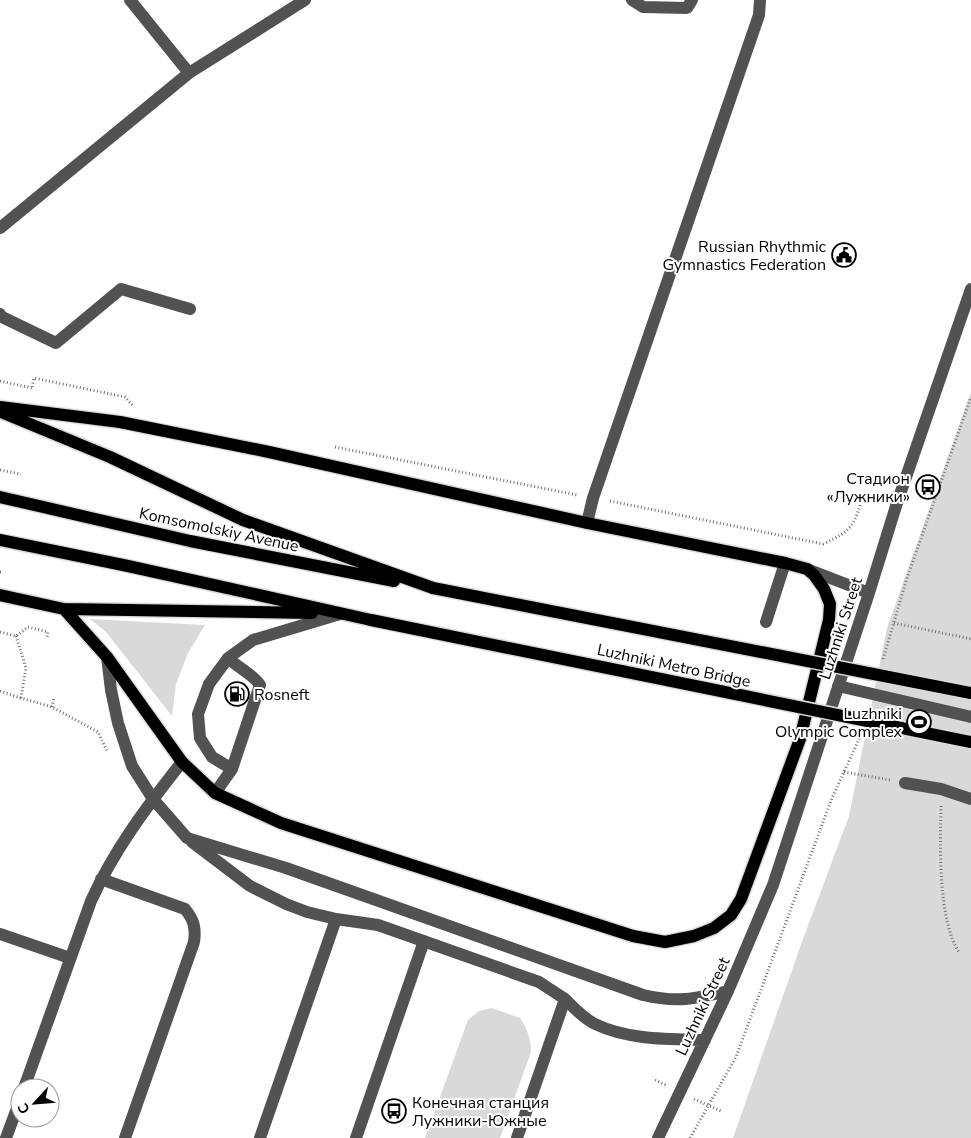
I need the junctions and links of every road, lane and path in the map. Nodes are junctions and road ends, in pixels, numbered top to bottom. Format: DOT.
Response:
graph roads {
  1 [pos="130,0"];
  2 [pos="305,0"];
  3 [pos="632,0"];
  4 [pos="692,0"];
  5 [pos="760,0"];
  6 [pos="189,73"];
  7 [pos="0,228"];
  8 [pos="971,289"];
  9 [pos="190,309"];
  10 [pos="0,314"];
  11 [pos="0,382"];
  12 [pos="971,396"];
  13 [pos="0,408"];
  14 [pos="136,410"];
  15 [pos="0,412"];
  16 [pos="334,447"];
  17 [pos="0,470"];
  18 [pos="21,474"];
  19 [pos="864,493"];
  20 [pos="0,497"];
  21 [pos="593,498"];
  22 [pos="587,523"];
  23 [pos="0,540"];
  24 [pos="785,563"];
  25 [pos="807,569"];
  26 [pos="433,588"];
  27 [pos="869,593"];
  28 [pos="0,595"];
  29 [pos="64,609"];
  30 [pos="340,614"];
  31 [pos="766,622"];
  32 [pos="894,623"];
  33 [pos="0,632"];
  34 [pos="16,636"];
  35 [pos="47,638"];
  36 [pos="971,638"];
  37 [pos="107,656"];
  38 [pos="228,658"];
  39 [pos="838,686"];
  40 [pos="0,691"];
  41 [pos="971,693"];
  42 [pos="873,695"];
  43 [pos="21,698"];
  44 [pos="54,698"];
  45 [pos="52,706"];
  46 [pos="971,717"];
  47 [pos="862,731"];
  48 [pos="971,742"];
  49 [pos="109,755"];
  50 [pos="182,762"];
  51 [pos="232,769"];
  52 [pos="844,772"];
  53 [pos="905,783"];
  54 [pos="941,789"];
  55 [pos="214,793"];
  56 [pos="153,799"];
  57 [pos="971,799"];
  58 [pos="187,838"];
  59 [pos="101,879"];
  60 [pos="336,919"];
  61 [pos="0,934"];
  62 [pos="424,941"];
  63 [pos="959,952"];
  64 [pos="70,958"];
  65 [pos="728,991"];
  66 [pos="565,999"];
  67 [pos="705,1040"];
  68 [pos="28,1078"];
  69 [pos="125,1138"];
  70 [pos="260,1138"];
  71 [pos="356,1138"];
  72 [pos="517,1138"];
  73 [pos="658,1138"];
  74 [pos="690,1138"];
  1 -- 6 [label="street"];
  2 -- 6 [label="street"];
  3 -- 4 [label="street"];
  5 -- 21 [label="street"];
  6 -- 7 [label="street"];
  8 -- 27 [label="street, Luzhniki Street"];
  9 -- 10 [label="street"];
  11 -- 14 [label="path"];
  12 -- 32 [label="path"];
  13 -- 22 [label="main road"];
  15 -- 26 [label="main road"];
  16 -- 21 [label="path"];
  17 -- 18 [label="path"];
  19 -- 21 [label="path"];
  20 -- 26 [label="main road, Komsomolskiy Avenue"];
  21 -- 22 [label="street"];
  22 -- 24 [label="main road"];
  23 -- 30 [label="main road"];
  24 -- 25 [label="main road"];
  24 -- 31 [label="street"];
  25 -- 27 [label="street"];
  25 -- 55 [label="main road"];
  26 -- 41 [label="main road, Luzhniki Metro Bridge, bridge"];
  27 -- 39 [label="street, Luzhniki Street"];
  28 -- 29 [label="main road"];
  29 -- 30 [label="main road"];
  29 -- 37 [label="main road"];
  30 -- 38 [label="street"];
  30 -- 48 [label="main road, Luzhniki Metro Bridge, bridge"];
  32 -- 36 [label="path"];
  32 -- 42 [label="path"];
  33 -- 34 [label="path"];
  34 -- 35 [label="path"];
  34 -- 43 [label="path"];
  37 -- 50 [label="main road"];
  37 -- 56 [label="street"];
  38 -- 51 [label="street"];
  38 -- 51 [label="street"];
  39 -- 42 [label="street"];
  39 -- 65 [label="street, Luzhniki Street"];
  40 -- 43 [label="path"];
  42 -- 46 [label="street"];
  43 -- 45 [label="path"];
  44 -- 45 [label="path"];
  45 -- 49 [label="path"];
  47 -- 52 [label="path"];
  50 -- 55 [label="main road"];
  50 -- 56 [label="street"];
  51 -- 55 [label="street"];
  52 -- 53 [label="path"];
  52 -- 74 [label="path"];
  53 -- 54 [label="street"];
  54 -- 57 [label="street"];
  54 -- 63 [label="path"];
  56 -- 58 [label="street"];
  56 -- 59 [label="street"];
  58 -- 60 [label="street"];
  58 -- 65 [label="street"];
  59 -- 64 [label="street"];
  59 -- 69 [label="street"];
  60 -- 62 [label="street"];
  60 -- 70 [label="street"];
  61 -- 64 [label="street"];
  62 -- 66 [label="street"];
  62 -- 71 [label="street"];
  64 -- 68 [label="street"];
  65 -- 67 [label="street, Luzhniki Street"];
  66 -- 67 [label="street"];
  66 -- 72 [label="street"];
  67 -- 73 [label="street, Luzhniki Street"];
}
